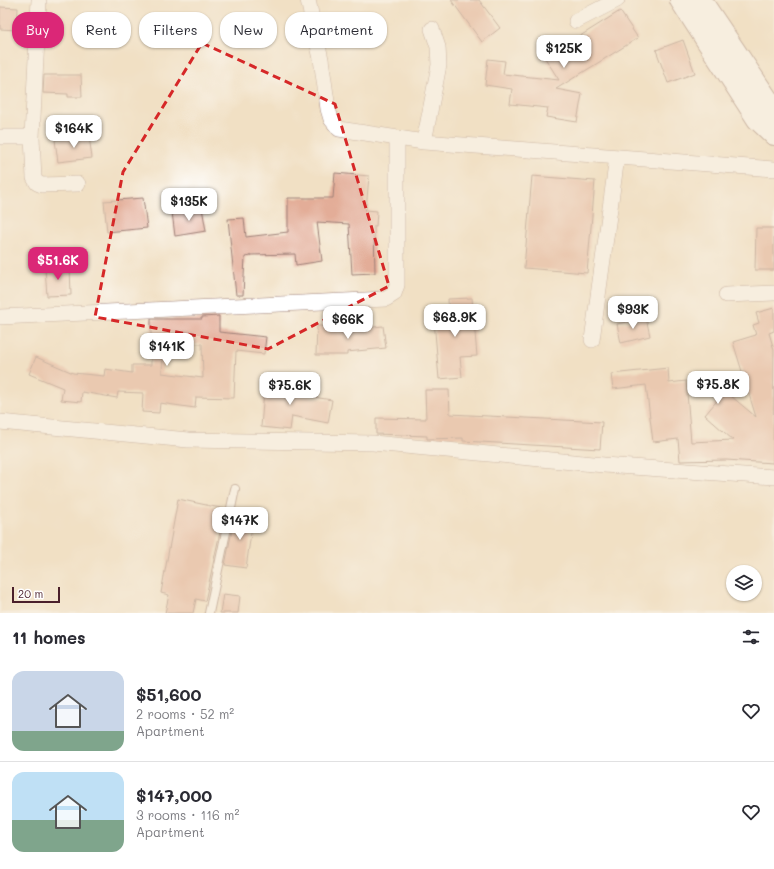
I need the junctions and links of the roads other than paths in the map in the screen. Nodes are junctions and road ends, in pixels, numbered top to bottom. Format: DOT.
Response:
graph roads {
  1 [pos="39,0"];
  2 [pos="308,0"];
  3 [pos="617,0"];
  4 [pos="681,0"];
  5 [pos="700,0"];
  6 [pos="576,21"];
  7 [pos="432,29"];
  8 [pos="774,110"];
  9 [pos="774,134"];
  10 [pos="0,137"];
  11 [pos="32,137"];
  12 [pos="397,139"];
  13 [pos="424,142"];
  14 [pos="617,157"];
  15 [pos="774,170"];
  16 [pos="78,184"];
  17 [pos="774,294"];
  18 [pos="726,295"];
  19 [pos="0,317"];
  20 [pos="592,340"];
  21 [pos="0,422"];
  22 [pos="774,476"];
  23 [pos="235,489"];
  24 [pos="209,613"];
  1 -- 11 [label="street"];
  2 -- 12 [label="street"];
  3 -- 6 [label="street"];
  4 -- 9 [label="main road"];
  5 -- 8 [label="main road"];
  7 -- 13 [label="street"];
  10 -- 11 [label="street"];
  11 -- 16 [label="street"];
  12 -- 13 [label="street"];
  12 -- 19 [label="street"];
  13 -- 14 [label="street"];
  14 -- 15 [label="street"];
  14 -- 20 [label="street"];
  17 -- 18 [label="street"];
  21 -- 22 [label="street"];
  23 -- 24 [label="lane"];
}
